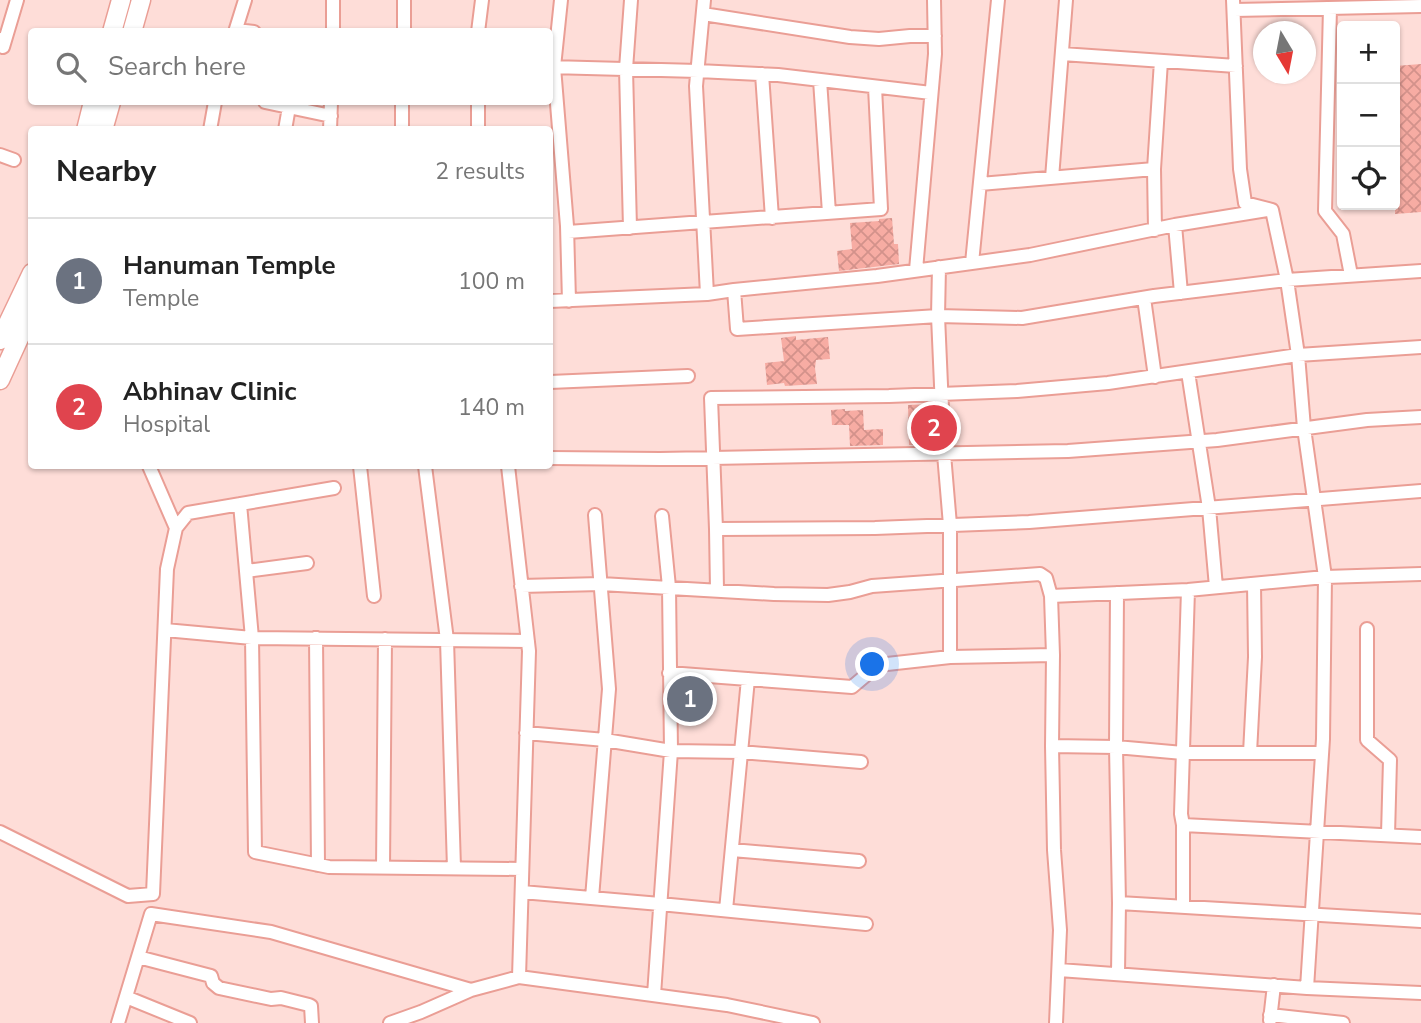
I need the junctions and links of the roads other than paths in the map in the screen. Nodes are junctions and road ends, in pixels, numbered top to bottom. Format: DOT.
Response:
graph roads {
  1 [pos="17,0"];
  2 [pos="121,0"];
  3 [pos="141,0"];
  4 [pos="245,0"];
  5 [pos="333,0"];
  6 [pos="404,0"];
  7 [pos="482,0"];
  8 [pos="561,0"];
  9 [pos="631,0"];
  10 [pos="934,0"];
  11 [pos="998,0"];
  12 [pos="1066,0"];
  13 [pos="1233,5"];
  14 [pos="1421,6"];
  15 [pos="703,7"];
  16 [pos="1330,8"];
  17 [pos="113,28"];
  18 [pos="133,28"];
  19 [pos="236,28"];
  20 [pos="333,28"];
  21 [pos="404,28"];
  22 [pos="478,28"];
  23 [pos="935,36"];
  24 [pos="1,46"];
  25 [pos="1062,54"];
  26 [pos="553,60"];
  27 [pos="1161,61"];
  28 [pos="1236,66"];
  29 [pos="553,67"];
  30 [pos="626,69"];
  31 [pos="698,71"];
  32 [pos="762,74"];
  33 [pos="820,80"];
  34 [pos="876,87"];
  35 [pos="553,92"];
  36 [pos="931,93"];
  37 [pos="92,105"];
  38 [pos="110,105"];
  39 [pos="215,105"];
  40 [pos="279,105"];
  41 [pos="331,105"];
  42 [pos="402,105"];
  43 [pos="478,105"];
  44 [pos="289,107"];
  45 [pos="331,116"];
  46 [pos="87,126"];
  47 [pos="104,126"];
  48 [pos="212,126"];
  49 [pos="286,126"];
  50 [pos="330,126"];
  51 [pos="402,126"];
  52 [pos="478,126"];
  53 [pos="0,155"];
  54 [pos="14,160"];
  55 [pos="556,169"];
  56 [pos="1154,169"];
  57 [pos="1052,178"];
  58 [pos="980,184"];
  59 [pos="1272,210"];
  60 [pos="829,213"];
  61 [pos="772,218"];
  62 [pos="703,223"];
  63 [pos="1175,225"];
  64 [pos="630,228"];
  65 [pos="1155,230"];
  66 [pos="568,232"];
  67 [pos="972,263"];
  68 [pos="939,267"];
  69 [pos="916,270"];
  70 [pos="1421,271"];
  71 [pos="1351,275"];
  72 [pos="1287,280"];
  73 [pos="28,281"];
  74 [pos="734,290"];
  75 [pos="1181,293"];
  76 [pos="707,294"];
  77 [pos="1144,298"];
  78 [pos="569,300"];
  79 [pos="553,302"];
  80 [pos="938,316"];
  81 [pos="28,319"];
  82 [pos="0,340"];
  83 [pos="1421,347"];
  84 [pos="1298,355"];
  85 [pos="1188,372"];
  86 [pos="688,376"];
  87 [pos="1156,377"];
  88 [pos="0,380"];
  89 [pos="553,382"];
  90 [pos="941,393"];
  91 [pos="1421,417"];
  92 [pos="1304,428"];
  93 [pos="1199,441"];
  94 [pos="944,454"];
  95 [pos="713,457"];
  96 [pos="553,458"];
  97 [pos="150,469"];
  98 [pos="360,469"];
  99 [pos="425,469"];
  100 [pos="508,469"];
  101 [pos="334,488"];
  102 [pos="1421,491"];
  103 [pos="1314,499"];
  104 [pos="240,504"];
  105 [pos="1209,508"];
  106 [pos="595,515"];
  107 [pos="662,516"];
  108 [pos="950,525"];
  109 [pos="176,528"];
  110 [pos="716,529"];
  111 [pos="307,563"];
  112 [pos="246,571"];
  113 [pos="1421,574"];
  114 [pos="1325,577"];
  115 [pos="950,581"];
  116 [pos="601,584"];
  117 [pos="1254,584"];
  118 [pos="521,586"];
  119 [pos="669,587"];
  120 [pos="1216,587"];
  121 [pos="717,590"];
  122 [pos="1188,590"];
  123 [pos="1117,593"];
  124 [pos="374,596"];
  125 [pos="1051,596"];
  126 [pos="1367,629"];
  127 [pos="164,630"];
  128 [pos="252,638"];
  129 [pos="316,638"];
  130 [pos="385,639"];
  131 [pos="447,640"];
  132 [pos="528,641"];
  133 [pos="1053,654"];
  134 [pos="950,657"];
  135 [pos="670,673"];
  136 [pos="748,679"];
  137 [pos="527,733"];
  138 [pos="605,740"];
  139 [pos="1052,746"];
  140 [pos="1116,747"];
  141 [pos="671,751"];
  142 [pos="741,752"];
  143 [pos="1183,752"];
  144 [pos="1250,753"];
  145 [pos="1322,753"];
  146 [pos="861,762"];
  147 [pos="1183,825"];
  148 [pos="0,832"];
  149 [pos="1317,832"];
  150 [pos="1388,835"];
  151 [pos="1421,837"];
  152 [pos="732,850"];
  153 [pos="859,861"];
  154 [pos="318,865"];
  155 [pos="383,868"];
  156 [pos="454,869"];
  157 [pos="522,869"];
  158 [pos="522,892"];
  159 [pos="153,894"];
  160 [pos="592,898"];
  161 [pos="1119,903"];
  162 [pos="660,904"];
  163 [pos="1183,906"];
  164 [pos="726,910"];
  165 [pos="151,914"];
  166 [pos="1312,915"];
  167 [pos="1421,922"];
  168 [pos="866,924"];
  169 [pos="138,957"];
  170 [pos="1059,970"];
  171 [pos="1118,974"];
  172 [pos="519,977"];
  173 [pos="1274,985"];
  174 [pos="1307,988"];
  175 [pos="471,990"];
  176 [pos="1421,993"];
  177 [pos="654,995"];
  178 [pos="126,997"];
  179 [pos="1270,1019"];
  180 [pos="118,1023"];
  181 [pos="190,1023"];
  182 [pos="312,1023"];
  183 [pos="390,1023"];
  184 [pos="813,1023"];
  185 [pos="1056,1023"];
  186 [pos="1343,1023"];
  1 -- 24 [label="street"];
  2 -- 17 [label="highway"];
  3 -- 18 [label="highway"];
  4 -- 19 [label="street"];
  5 -- 20 [label="street"];
  6 -- 21 [label="street"];
  7 -- 22 [label="street"];
  8 -- 26 [label="street"];
  9 -- 30 [label="street"];
  10 -- 23 [label="street"];
  11 -- 58 [label="street"];
  12 -- 25 [label="street"];
  13 -- 16 [label="street"];
  13 -- 28 [label="street"];
  14 -- 16 [label="street"];
  15 -- 23 [label="street"];
  15 -- 31 [label="street"];
  16 -- 71 [label="street"];
  23 -- 36 [label="street"];
  25 -- 27 [label="street"];
  25 -- 57 [label="street"];
  27 -- 28 [label="street"];
  27 -- 56 [label="street"];
  28 -- 59 [label="street"];
  29 -- 30 [label="street"];
  30 -- 31 [label="street"];
  30 -- 64 [label="street"];
  31 -- 32 [label="street"];
  31 -- 62 [label="street"];
  32 -- 33 [label="street"];
  32 -- 61 [label="street"];
  33 -- 34 [label="street"];
  33 -- 60 [label="street"];
  34 -- 36 [label="street"];
  34 -- 60 [label="street"];
  35 -- 55 [label="street"];
  36 -- 69 [label="street"];
  37 -- 46 [label="highway"];
  38 -- 47 [label="highway"];
  39 -- 48 [label="street"];
  40 -- 44 [label="street"];
  41 -- 45 [label="street"];
  42 -- 51 [label="street"];
  43 -- 52 [label="street"];
  44 -- 45 [label="street"];
  44 -- 49 [label="street"];
  45 -- 50 [label="street"];
  53 -- 54 [label="street"];
  55 -- 66 [label="street"];
  56 -- 57 [label="street"];
  56 -- 65 [label="street"];
  57 -- 58 [label="street"];
  58 -- 67 [label="street"];
  59 -- 63 [label="street"];
  59 -- 72 [label="street"];
  60 -- 61 [label="street"];
  61 -- 62 [label="street"];
  62 -- 64 [label="street"];
  62 -- 76 [label="street"];
  63 -- 65 [label="street"];
  63 -- 75 [label="street"];
  64 -- 66 [label="street"];
  65 -- 67 [label="street"];
  66 -- 78 [label="street"];
  67 -- 68 [label="street"];
  68 -- 69 [label="street"];
  68 -- 80 [label="street"];
  69 -- 74 [label="street"];
  70 -- 71 [label="street"];
  71 -- 72 [label="street"];
  72 -- 75 [label="street"];
  72 -- 84 [label="street"];
  73 -- 82 [label="highway"];
  74 -- 76 [label="street"];
  74 -- 80 [label="street"];
  75 -- 77 [label="street"];
  76 -- 78 [label="street"];
  77 -- 80 [label="street"];
  77 -- 87 [label="street"];
  78 -- 79 [label="street"];
  80 -- 90 [label="street"];
  81 -- 88 [label="highway"];
  83 -- 84 [label="street"];
  84 -- 85 [label="street"];
  84 -- 92 [label="street"];
  85 -- 87 [label="street"];
  85 -- 93 [label="street"];
  86 -- 89 [label="street"];
  87 -- 90 [label="street"];
  90 -- 94 [label="street"];
  90 -- 95 [label="street"];
  91 -- 92 [label="street"];
  92 -- 93 [label="street"];
  92 -- 103 [label="street"];
  93 -- 94 [label="street"];
  93 -- 105 [label="street"];
  94 -- 95 [label="street"];
  94 -- 108 [label="street"];
  95 -- 96 [label="street"];
  95 -- 110 [label="street"];
  97 -- 109 [label="street"];
  98 -- 124 [label="street"];
  99 -- 131 [label="street"];
  100 -- 118 [label="street"];
  101 -- 104 [label="street"];
  102 -- 103 [label="street"];
  103 -- 105 [label="street"];
  103 -- 114 [label="street"];
  104 -- 109 [label="street"];
  104 -- 112 [label="street"];
  105 -- 108 [label="street"];
  105 -- 120 [label="street"];
  106 -- 116 [label="street"];
  107 -- 119 [label="street"];
  108 -- 110 [label="street"];
  108 -- 115 [label="street"];
  109 -- 127 [label="street"];
  110 -- 121 [label="street"];
  111 -- 112 [label="street"];
  112 -- 128 [label="street"];
  113 -- 114 [label="street"];
  114 -- 117 [label="street"];
  114 -- 145 [label="street"];
  115 -- 121 [label="street"];
  115 -- 125 [label="street"];
  115 -- 134 [label="street"];
  116 -- 118 [label="street"];
  116 -- 119 [label="street"];
  116 -- 138 [label="street"];
  117 -- 120 [label="street"];
  117 -- 144 [label="street"];
  118 -- 132 [label="street"];
  119 -- 121 [label="street"];
  119 -- 135 [label="street"];
  120 -- 122 [label="street"];
  122 -- 123 [label="street"];
  122 -- 143 [label="street"];
  123 -- 125 [label="street"];
  123 -- 140 [label="street"];
  125 -- 133 [label="street"];
  126 -- 150 [label="street"];
  127 -- 128 [label="street"];
  127 -- 159 [label="street"];
  128 -- 129 [label="street"];
  128 -- 154 [label="street"];
  129 -- 130 [label="street"];
  129 -- 154 [label="street"];
  130 -- 131 [label="street"];
  130 -- 155 [label="street"];
  131 -- 132 [label="street"];
  131 -- 156 [label="street"];
  132 -- 137 [label="street"];
  133 -- 134 [label="street"];
  133 -- 139 [label="street"];
  134 -- 136 [label="street"];
  135 -- 136 [label="street"];
  135 -- 141 [label="street"];
  136 -- 142 [label="street"];
  137 -- 138 [label="street"];
  137 -- 157 [label="street"];
  138 -- 141 [label="street"];
  138 -- 160 [label="street"];
  139 -- 140 [label="street"];
  139 -- 170 [label="street"];
  140 -- 143 [label="street"];
  140 -- 161 [label="street"];
  141 -- 142 [label="street"];
  141 -- 162 [label="street"];
  142 -- 146 [label="street"];
  142 -- 152 [label="street"];
  143 -- 144 [label="street"];
  143 -- 147 [label="street"];
  144 -- 145 [label="street"];
  145 -- 149 [label="street"];
  147 -- 149 [label="street"];
  147 -- 163 [label="street"];
  148 -- 159 [label="street"];
  149 -- 150 [label="street"];
  149 -- 166 [label="street"];
  150 -- 151 [label="street"];
  152 -- 153 [label="street"];
  152 -- 164 [label="street"];
  154 -- 155 [label="street"];
  155 -- 156 [label="street"];
  156 -- 157 [label="street"];
  157 -- 158 [label="street"];
  158 -- 160 [label="street"];
  158 -- 172 [label="street"];
  159 -- 165 [label="street"];
  160 -- 162 [label="street"];
  161 -- 163 [label="street"];
  161 -- 171 [label="street"];
  162 -- 164 [label="street"];
  162 -- 177 [label="street"];
  163 -- 166 [label="street"];
  164 -- 168 [label="street"];
  165 -- 169 [label="street"];
  165 -- 175 [label="street"];
  166 -- 167 [label="street"];
  166 -- 174 [label="street"];
  169 -- 178 [label="street"];
  169 -- 182 [label="street"];
  170 -- 171 [label="street"];
  170 -- 185 [label="street"];
  171 -- 173 [label="street"];
  172 -- 175 [label="street"];
  172 -- 177 [label="street"];
  173 -- 174 [label="street"];
  173 -- 179 [label="street"];
  174 -- 176 [label="street"];
  175 -- 183 [label="street"];
  177 -- 184 [label="street"];
  178 -- 180 [label="street"];
  178 -- 181 [label="street"];
  179 -- 186 [label="street"];
}
